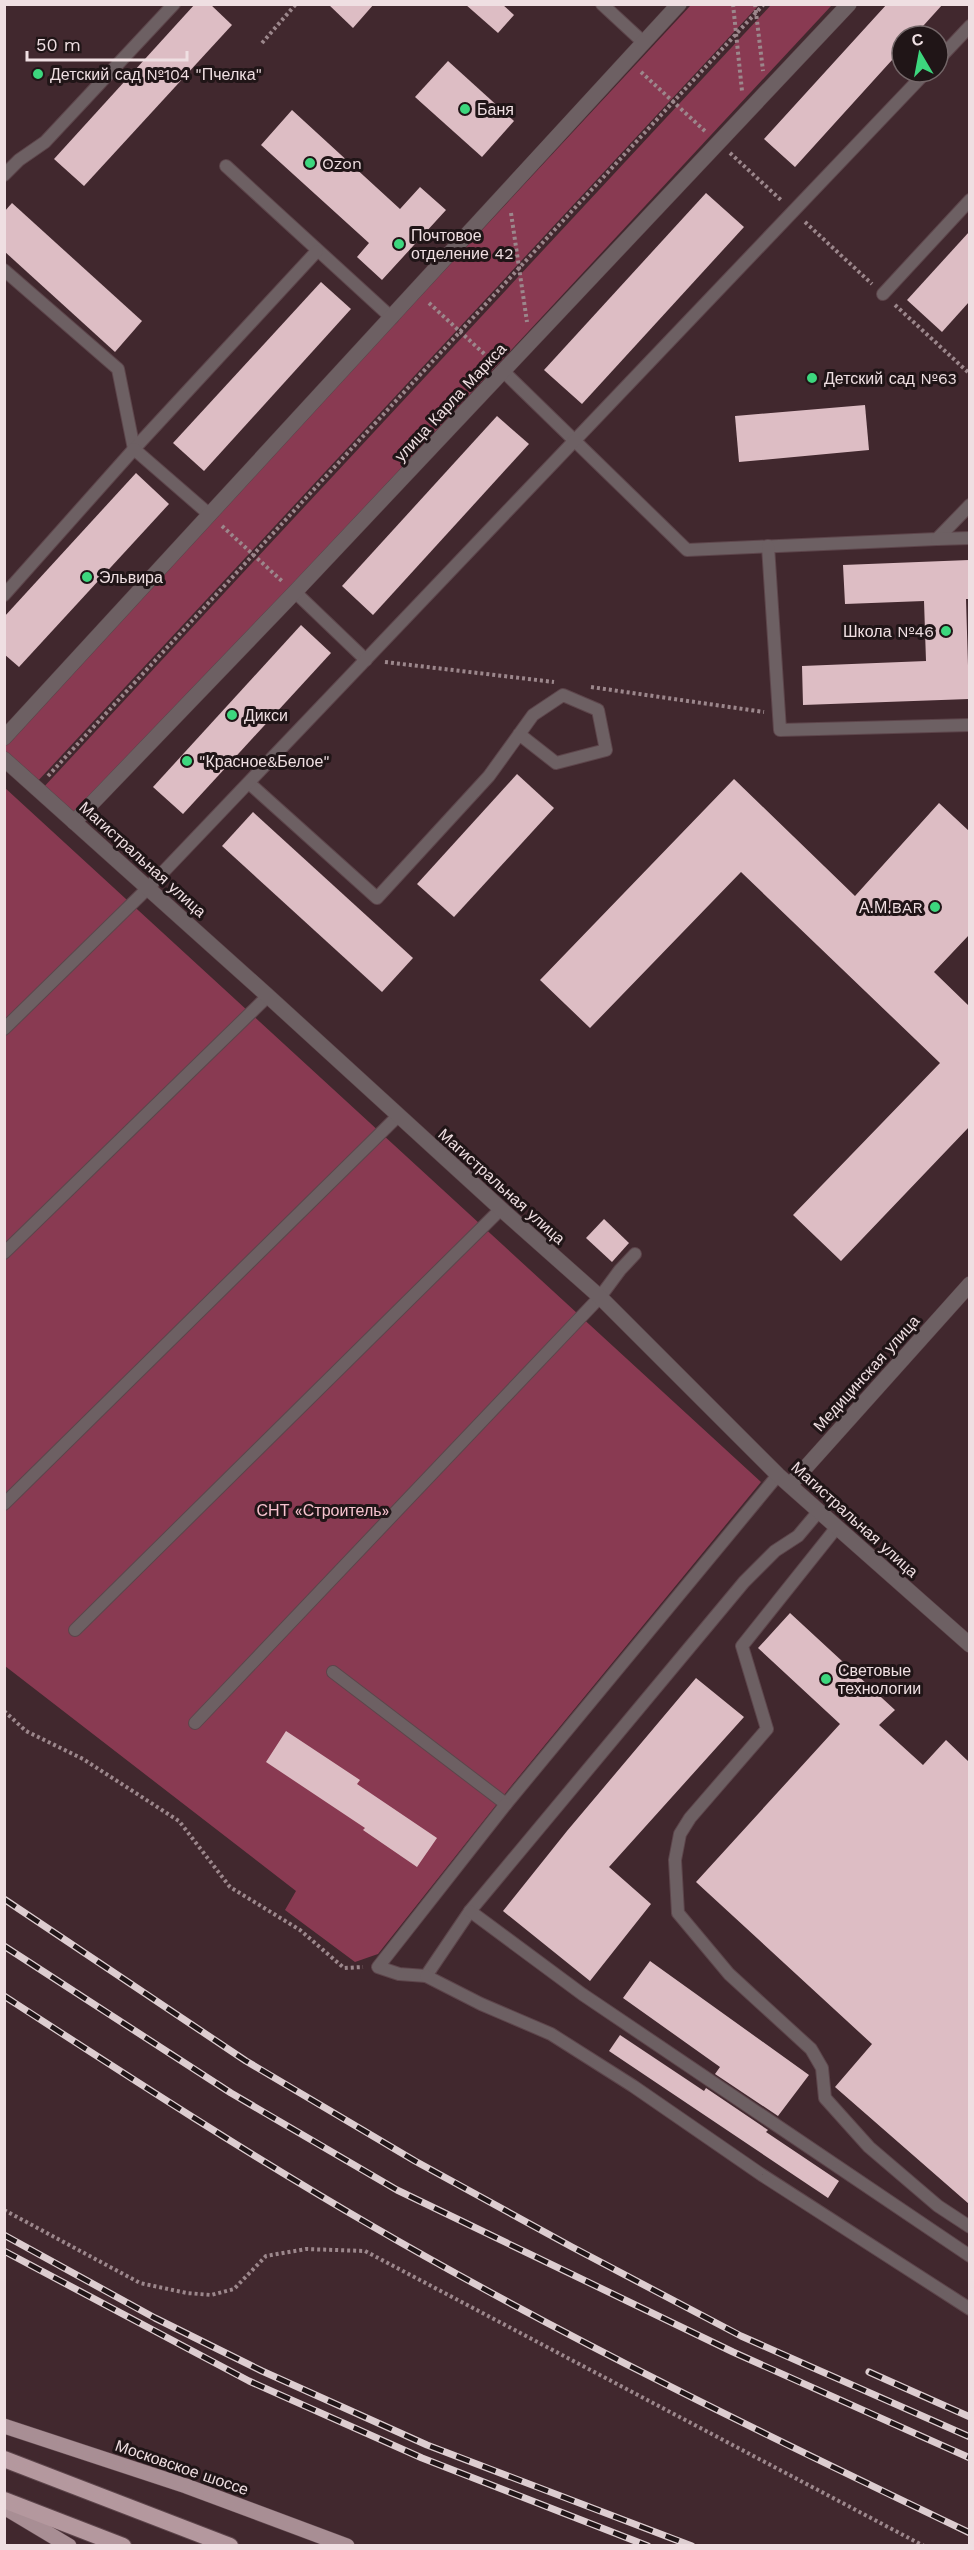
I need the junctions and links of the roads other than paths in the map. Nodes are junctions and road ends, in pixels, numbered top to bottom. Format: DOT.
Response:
graph roads {
  1 [pos="174,4"];
  2 [pos="602,4"];
  3 [pos="679,4"];
  4 [pos="849,4"];
  5 [pos="969,27"];
  6 [pos="643,42"];
  7 [pos="950,47"];
  8 [pos="915,84"];
  9 [pos="226,166"];
  10 [pos="4,175"];
  11 [pos="969,200"];
  12 [pos="316,250"];
  13 [pos="4,270"];
  14 [pos="883,294"];
  15 [pos="392,318"];
  16 [pos="503,371"];
  17 [pos="575,441"];
  18 [pos="135,449"];
  19 [pos="969,505"];
  20 [pos="210,514"];
  21 [pos="937,538"];
  22 [pos="969,538"];
  23 [pos="768,546"];
  24 [pos="6,588"];
  25 [pos="295,592"];
  26 [pos="366,660"];
  27 [pos="969,725"];
  28 [pos="519,735"];
  29 [pos="4,738"];
  30 [pos="4,759"];
  31 [pos="249,783"];
  32 [pos="74,822"];
  33 [pos="148,888"];
  34 [pos="268,996"];
  35 [pos="4,1029"];
  36 [pos="398,1116"];
  37 [pos="501,1209"];
  38 [pos="4,1253"];
  39 [pos="635,1254"];
  40 [pos="969,1284"];
  41 [pos="600,1297"];
  42 [pos="778,1475"];
  43 [pos="790,1485"];
  44 [pos="4,1503"];
  45 [pos="819,1511"];
  46 [pos="837,1527"];
  47 [pos="75,1630"];
  48 [pos="969,1645"];
  49 [pos="333,1672"];
  50 [pos="195,1723"];
  51 [pos="506,1804"];
  52 [pos="470,1911"];
  53 [pos="426,1976"];
  54 [pos="969,2227"];
  55 [pos="969,2256"];
  56 [pos="969,2309"];
  57 [pos="4,2426"];
  58 [pos="4,2459"];
  59 [pos="4,2500"];
  60 [pos="4,2507"];
  61 [pos="69,2546"];
  62 [pos="123,2546"];
  63 [pos="230,2546"];
  64 [pos="347,2546"];
  1 -- 10 [label="lane"];
  2 -- 6 [label="lane"];
  3 -- 6 [label="street"];
  4 -- 16 [label="street, улица Карла Маркса"];
  5 -- 7 [label="lane"];
  6 -- 15 [label="street"];
  8 -- 17 [label="lane"];
  9 -- 12 [label="lane"];
  11 -- 14 [label="lane"];
  12 -- 15 [label="lane"];
  12 -- 18 [label="lane"];
  13 -- 18 [label="lane"];
  15 -- 20 [label="street"];
  16 -- 17 [label="lane"];
  16 -- 25 [label="street, улица Карла Маркса"];
  17 -- 23 [label="lane"];
  17 -- 26 [label="lane"];
  18 -- 20 [label="lane"];
  18 -- 24 [label="lane"];
  19 -- 21 [label="lane"];
  20 -- 29 [label="street"];
  21 -- 22 [label="lane"];
  21 -- 23 [label="lane"];
  23 -- 27 [label="lane"];
  25 -- 26 [label="lane"];
  25 -- 32 [label="street, улица Карла Маркса"];
  26 -- 31 [label="lane"];
  28 -- 28 [label="lane"];
  28 -- 31 [label="lane"];
  30 -- 32 [label="street, Магистральная улица"];
  31 -- 33 [label="lane"];
  32 -- 33 [label="street, Магистральная улица"];
  33 -- 34 [label="street, Магистральная улица"];
  33 -- 35 [label="lane"];
  34 -- 36 [label="street, Магистральная улица"];
  34 -- 38 [label="lane"];
  36 -- 37 [label="street, Магистральная улица"];
  36 -- 44 [label="lane"];
  37 -- 41 [label="street, Магистральная улица"];
  37 -- 47 [label="lane"];
  39 -- 41 [label="lane"];
  40 -- 43 [label="street, Медицинская улица"];
  41 -- 42 [label="street, Магистральная улица"];
  41 -- 50 [label="lane"];
  42 -- 43 [label="street, Магистральная улица"];
  42 -- 51 [label="lane"];
  43 -- 45 [label="street, Магистральная улица"];
  45 -- 46 [label="street, Магистральная улица"];
  45 -- 52 [label="lane"];
  46 -- 48 [label="street, Магистральная улица"];
  46 -- 54 [label="lane"];
  49 -- 51 [label="lane"];
  51 -- 53 [label="lane"];
  52 -- 53 [label="lane"];
  52 -- 55 [label="lane"];
  53 -- 56 [label="lane"];
  57 -- 64 [label="main road, Московское шоссе"];
  58 -- 63 [label="highway"];
  59 -- 62 [label="highway"];
  60 -- 61 [label="main road"];
}
